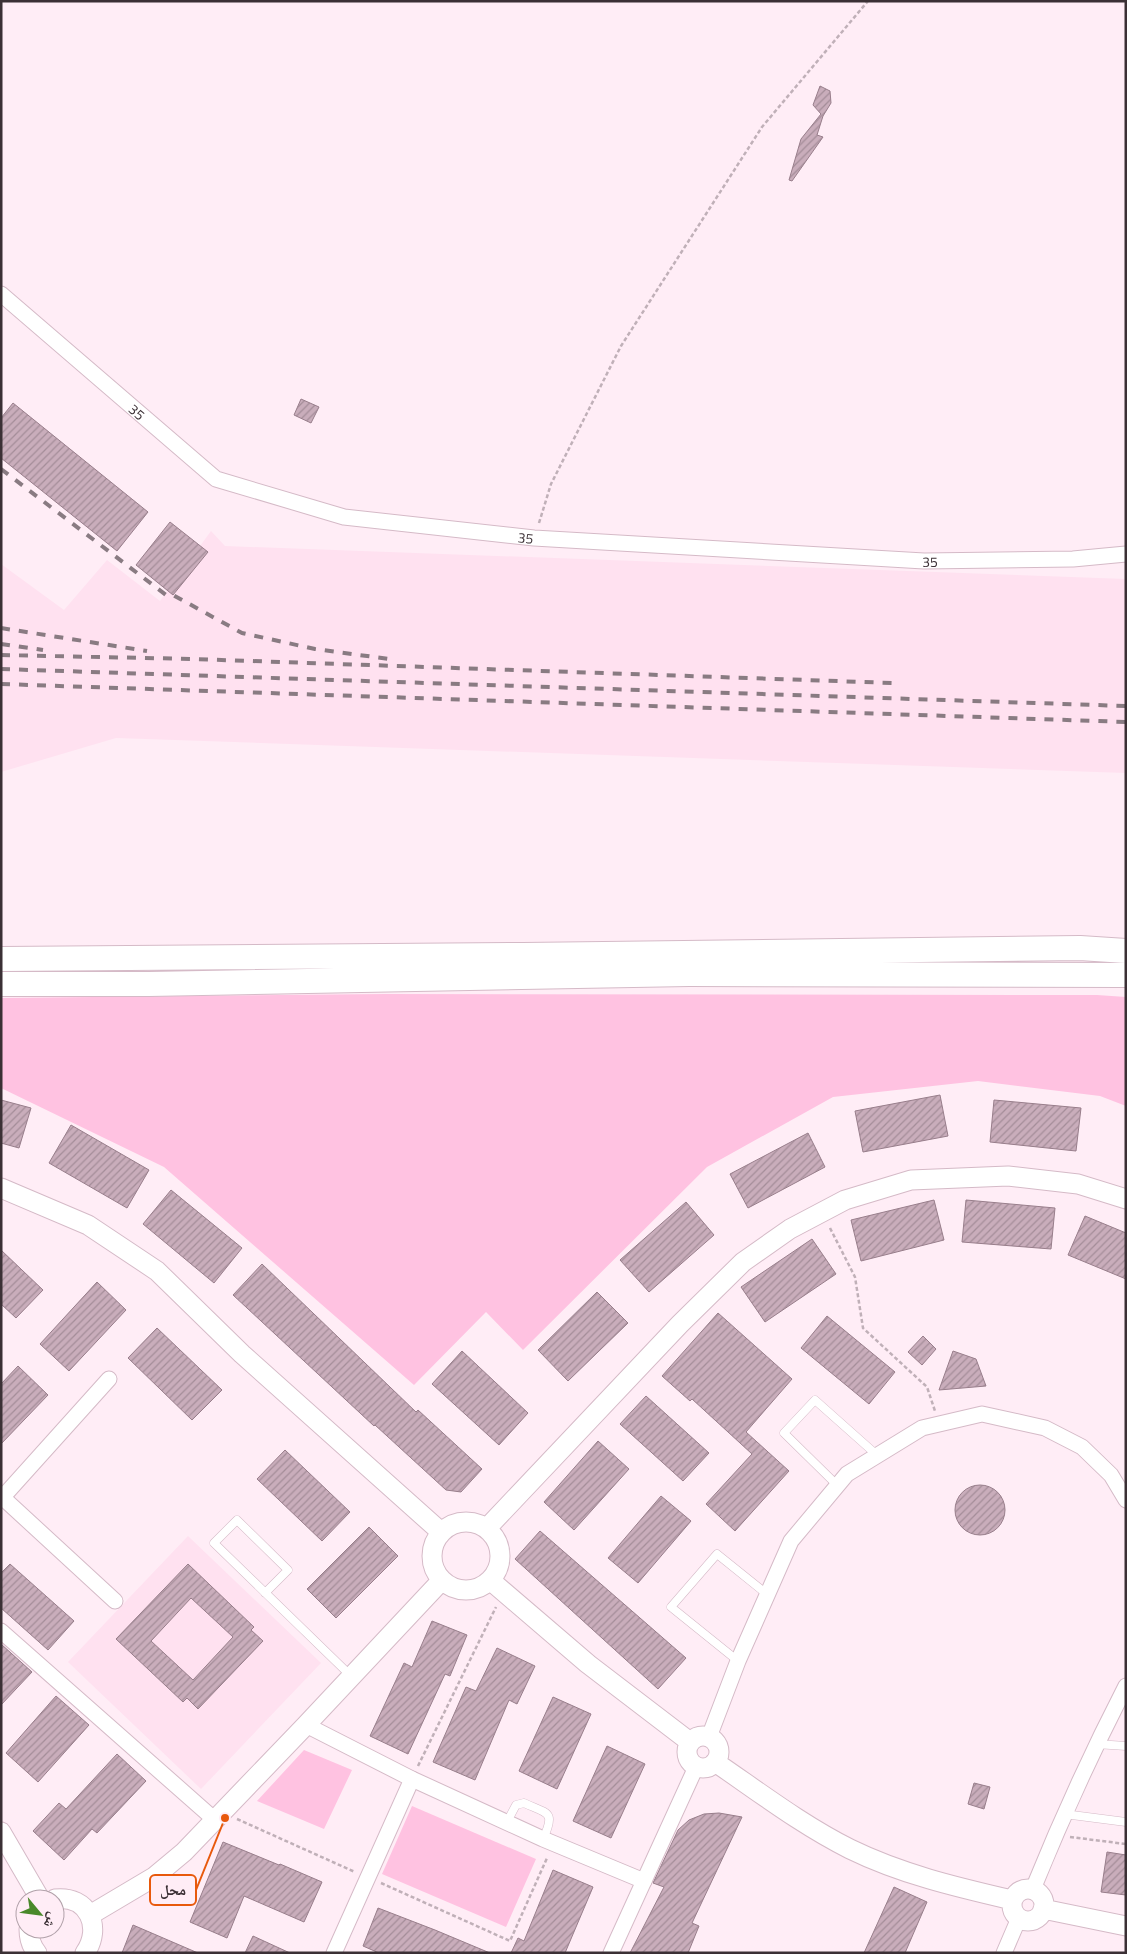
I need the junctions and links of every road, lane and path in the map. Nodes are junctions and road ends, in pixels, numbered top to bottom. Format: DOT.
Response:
graph roads {
  1 [pos="868,1"];
  2 [pos="1,294"];
  3 [pos="534,538"];
  4 [pos="1126,554"];
  5 [pos="1126,951"];
  6 [pos="1,959"];
  7 [pos="1126,975"];
  8 [pos="1,984"];
  9 [pos="1,1188"];
  10 [pos="1126,1199"];
  11 [pos="822,1212"];
  12 [pos="109,1379"];
  13 [pos="939,1424"];
  14 [pos="878,1456"];
  15 [pos="838,1486"];
  16 [pos="2,1497"];
  17 [pos="1126,1500"];
  18 [pos="487,1528"];
  19 [pos="441,1532"];
  20 [pos="442,1580"];
  21 [pos="496,1586"];
  22 [pos="265,1593"];
  23 [pos="768,1595"];
  24 [pos="115,1601"];
  25 [pos="1,1630"];
  26 [pos="738,1662"];
  27 [pos="351,1676"];
  28 [pos="1126,1686"];
  29 [pos="306,1725"];
  30 [pos="709,1737"];
  31 [pos="690,1742"];
  32 [pos="1096,1744"];
  33 [pos="1126,1746"];
  34 [pos="715,1762"];
  35 [pos="696,1767"];
  36 [pos="412,1779"];
  37 [pos="1064,1814"];
  38 [pos="218,1816"];
  39 [pos="507,1822"];
  40 [pos="1126,1822"];
  41 [pos="1,1832"];
  42 [pos="1055,1835"];
  43 [pos="548,1841"];
  44 [pos="1126,1844"];
  45 [pos="368,1877"];
  46 [pos="644,1881"];
  47 [pos="34,1889"];
  48 [pos="1033,1889"];
  49 [pos="65,1900"];
  50 [pos="1016,1909"];
  51 [pos="1043,1909"];
  52 [pos="90,1915"];
  53 [pos="1126,1926"];
  54 [pos="30,1939"];
  55 [pos="33,1952"];
  56 [pos="85,1953"];
  57 [pos="334,1953"];
  58 [pos="610,1953"];
  59 [pos="1004,1953"];
  1 -- 3 [label="path"];
  2 -- 3 [label="street, 35"];
  3 -- 4 [label="street, 35"];
  5 -- 6 [label="main road"];
  7 -- 8 [label="main road"];
  9 -- 19 [label="street"];
  10 -- 11 [label="street"];
  11 -- 13 [label="path"];
  11 -- 18 [label="street"];
  12 -- 16 [label="street"];
  13 -- 14 [label="street"];
  13 -- 17 [label="street"];
  14 -- 15 [label="street"];
  14 -- 15 [label="lane"];
  15 -- 23 [label="street"];
  16 -- 24 [label="street"];
  18 -- 19 [label="street"];
  18 -- 21 [label="street"];
  19 -- 20 [label="street"];
  20 -- 21 [label="street"];
  20 -- 27 [label="street"];
  21 -- 31 [label="street"];
  21 -- 36 [label="path"];
  22 -- 22 [label="lane"];
  22 -- 27 [label="lane"];
  23 -- 26 [label="street"];
  23 -- 26 [label="lane"];
  25 -- 38 [label="street"];
  26 -- 30 [label="street"];
  27 -- 29 [label="street"];
  28 -- 32 [label="street"];
  29 -- 36 [label="street"];
  29 -- 38 [label="street"];
  30 -- 31 [label="street"];
  30 -- 34 [label="street"];
  31 -- 35 [label="street"];
  32 -- 33 [label="lane"];
  32 -- 37 [label="street"];
  34 -- 35 [label="street"];
  34 -- 50 [label="street"];
  35 -- 46 [label="street"];
  36 -- 39 [label="street"];
  36 -- 45 [label="street"];
  37 -- 40 [label="lane"];
  37 -- 42 [label="street"];
  38 -- 45 [label="path"];
  38 -- 52 [label="street"];
  39 -- 43 [label="street"];
  39 -- 43 [label="lane"];
  41 -- 47 [label="street"];
  42 -- 44 [label="path"];
  42 -- 48 [label="street"];
  43 -- 45 [label="path"];
  43 -- 46 [label="street"];
  45 -- 57 [label="street"];
  46 -- 58 [label="street"];
  48 -- 50 [label="street"];
  48 -- 51 [label="street"];
  49 -- 52 [label="street"];
  50 -- 51 [label="street"];
  50 -- 59 [label="street"];
  51 -- 53 [label="street"];
  52 -- 56 [label="street"];
  54 -- 55 [label="street"];
}
